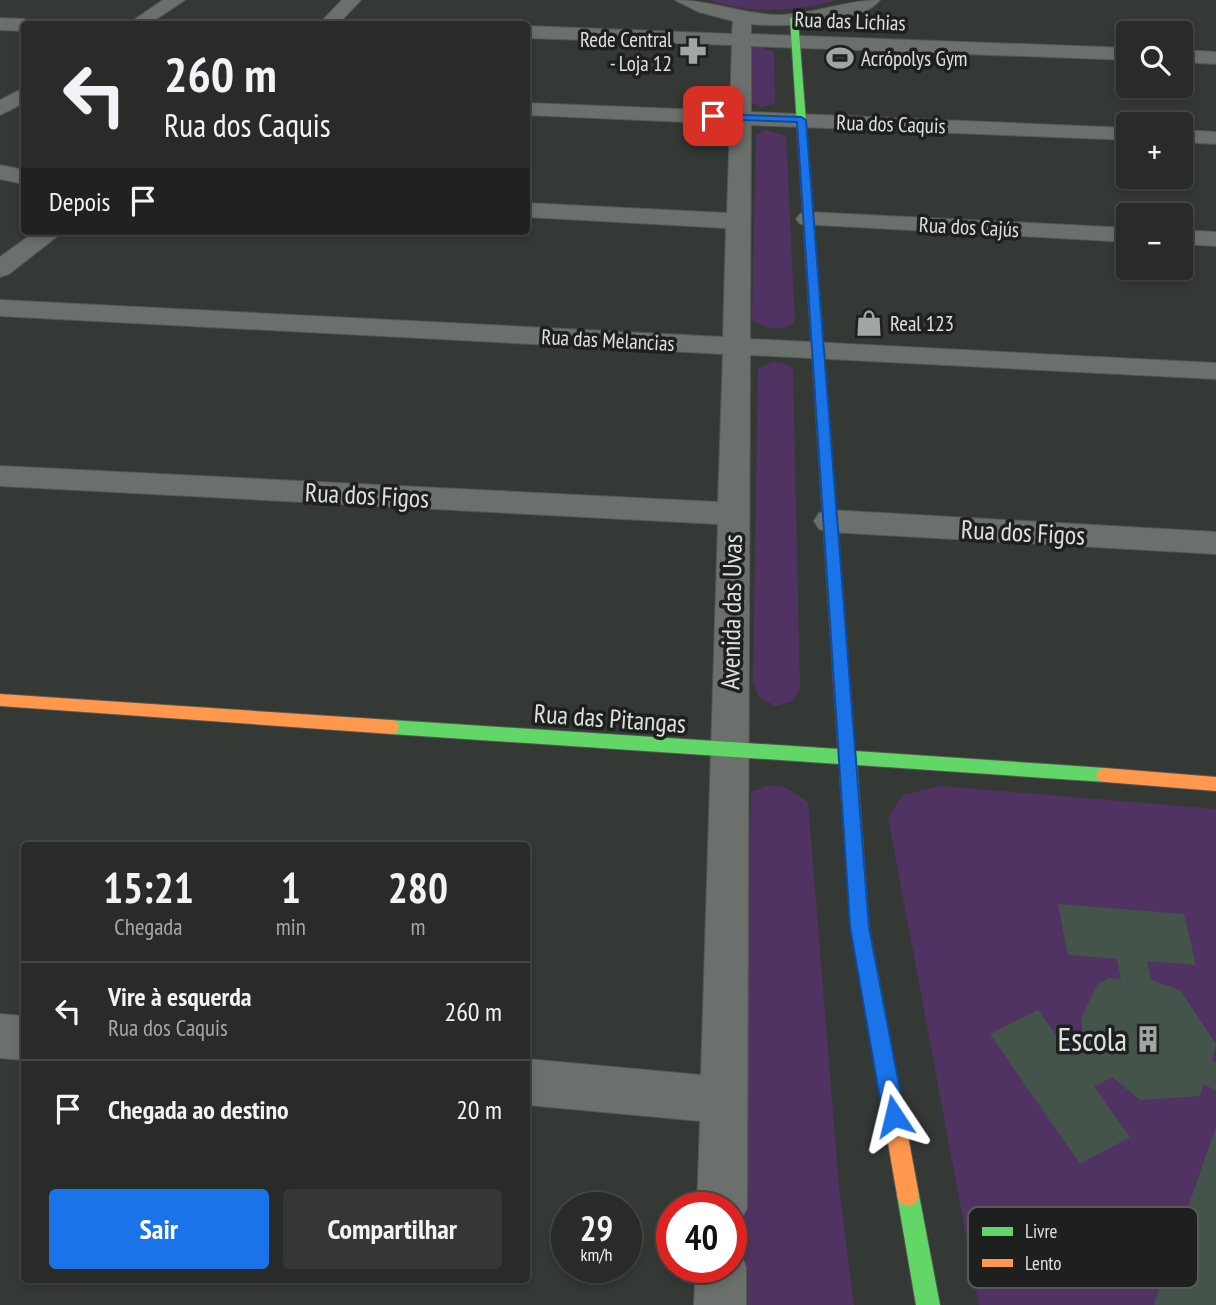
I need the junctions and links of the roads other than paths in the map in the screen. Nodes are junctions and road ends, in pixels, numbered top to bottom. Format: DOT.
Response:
graph roads {
  1 [pos="176,0"];
  2 [pos="352,0"];
  3 [pos="684,0"];
  4 [pos="871,0"];
  5 [pos="794,19"];
  6 [pos="142,21"];
  7 [pos="331,21"];
  8 [pos="0,24"];
  9 [pos="21,25"];
  10 [pos="741,29"];
  11 [pos="530,32"];
  12 [pos="795,41"];
  13 [pos="1116,53"];
  14 [pos="1193,57"];
  15 [pos="1216,58"];
  16 [pos="21,96"];
  17 [pos="0,109"];
  18 [pos="530,109"];
  19 [pos="740,117"];
  20 [pos="801,120"];
  21 [pos="1116,133"];
  22 [pos="1193,137"];
  23 [pos="1216,138"];
  24 [pos="0,172"];
  25 [pos="21,176"];
  26 [pos="530,210"];
  27 [pos="808,219"];
  28 [pos="738,221"];
  29 [pos="1116,234"];
  30 [pos="47,235"];
  31 [pos="1193,238"];
  32 [pos="1216,239"];
  33 [pos="0,269"];
  34 [pos="0,308"];
  35 [pos="736,347"];
  36 [pos="820,351"];
  37 [pos="1216,371"];
  38 [pos="0,476"];
  39 [pos="733,514"];
  40 [pos="830,521"];
  41 [pos="1216,543"];
  42 [pos="0,700"];
  43 [pos="729,751"];
  44 [pos="847,755"];
  45 [pos="1216,784"];
  46 [pos="0,1036"];
  47 [pos="21,1038"];
  48 [pos="530,1082"];
  49 [pos="724,1100"];
  50 [pos="722,1192"];
  51 [pos="721,1283"];
  52 [pos="720,1305"];
  53 [pos="928,1305"];
  1 -- 6 [label="street"];
  2 -- 7 [label="street"];
  3 -- 10 [label="street"];
  4 -- 5 [label="street"];
  5 -- 10 [label="street"];
  5 -- 12 [label="street"];
  8 -- 9 [label="street"];
  10 -- 11 [label="street, Rua das Lichias"];
  10 -- 12 [label="street, Rua das Lichias"];
  10 -- 19 [label="street, Avenida das Uvas"];
  12 -- 13 [label="street, Rua das Lichias"];
  12 -- 20 [label="street"];
  14 -- 15 [label="street"];
  16 -- 17 [label="street"];
  18 -- 19 [label="street, Rua dos Caquis"];
  19 -- 20 [label="street, Rua dos Caquis"];
  19 -- 28 [label="street, Avenida das Uvas"];
  20 -- 21 [label="street, Rua dos Caquis"];
  20 -- 27 [label="street"];
  22 -- 23 [label="street"];
  24 -- 25 [label="street"];
  26 -- 28 [label="street"];
  27 -- 29 [label="street, Rua dos Cajús"];
  27 -- 36 [label="street"];
  28 -- 35 [label="street, Avenida das Uvas"];
  30 -- 33 [label="street"];
  31 -- 32 [label="street"];
  34 -- 35 [label="street, Rua das Melancias"];
  35 -- 36 [label="street, Rua das Melancias"];
  35 -- 39 [label="street, Avenida das Uvas"];
  36 -- 37 [label="street, Rua das Melancias"];
  36 -- 40 [label="street"];
  38 -- 39 [label="street, Rua dos Figos"];
  39 -- 43 [label="street, Avenida das Uvas"];
  40 -- 41 [label="street, Rua dos Figos"];
  40 -- 44 [label="street"];
  42 -- 43 [label="street, Rua das Pitangas"];
  43 -- 44 [label="street, Rua das Pitangas"];
  43 -- 49 [label="street, Avenida das Uvas"];
  44 -- 45 [label="street, Rua das Pitangas"];
  44 -- 53 [label="street"];
  46 -- 47 [label="street"];
  48 -- 49 [label="street"];
  49 -- 50 [label="street, Avenida das Uvas"];
  51 -- 52 [label="street"];
}
